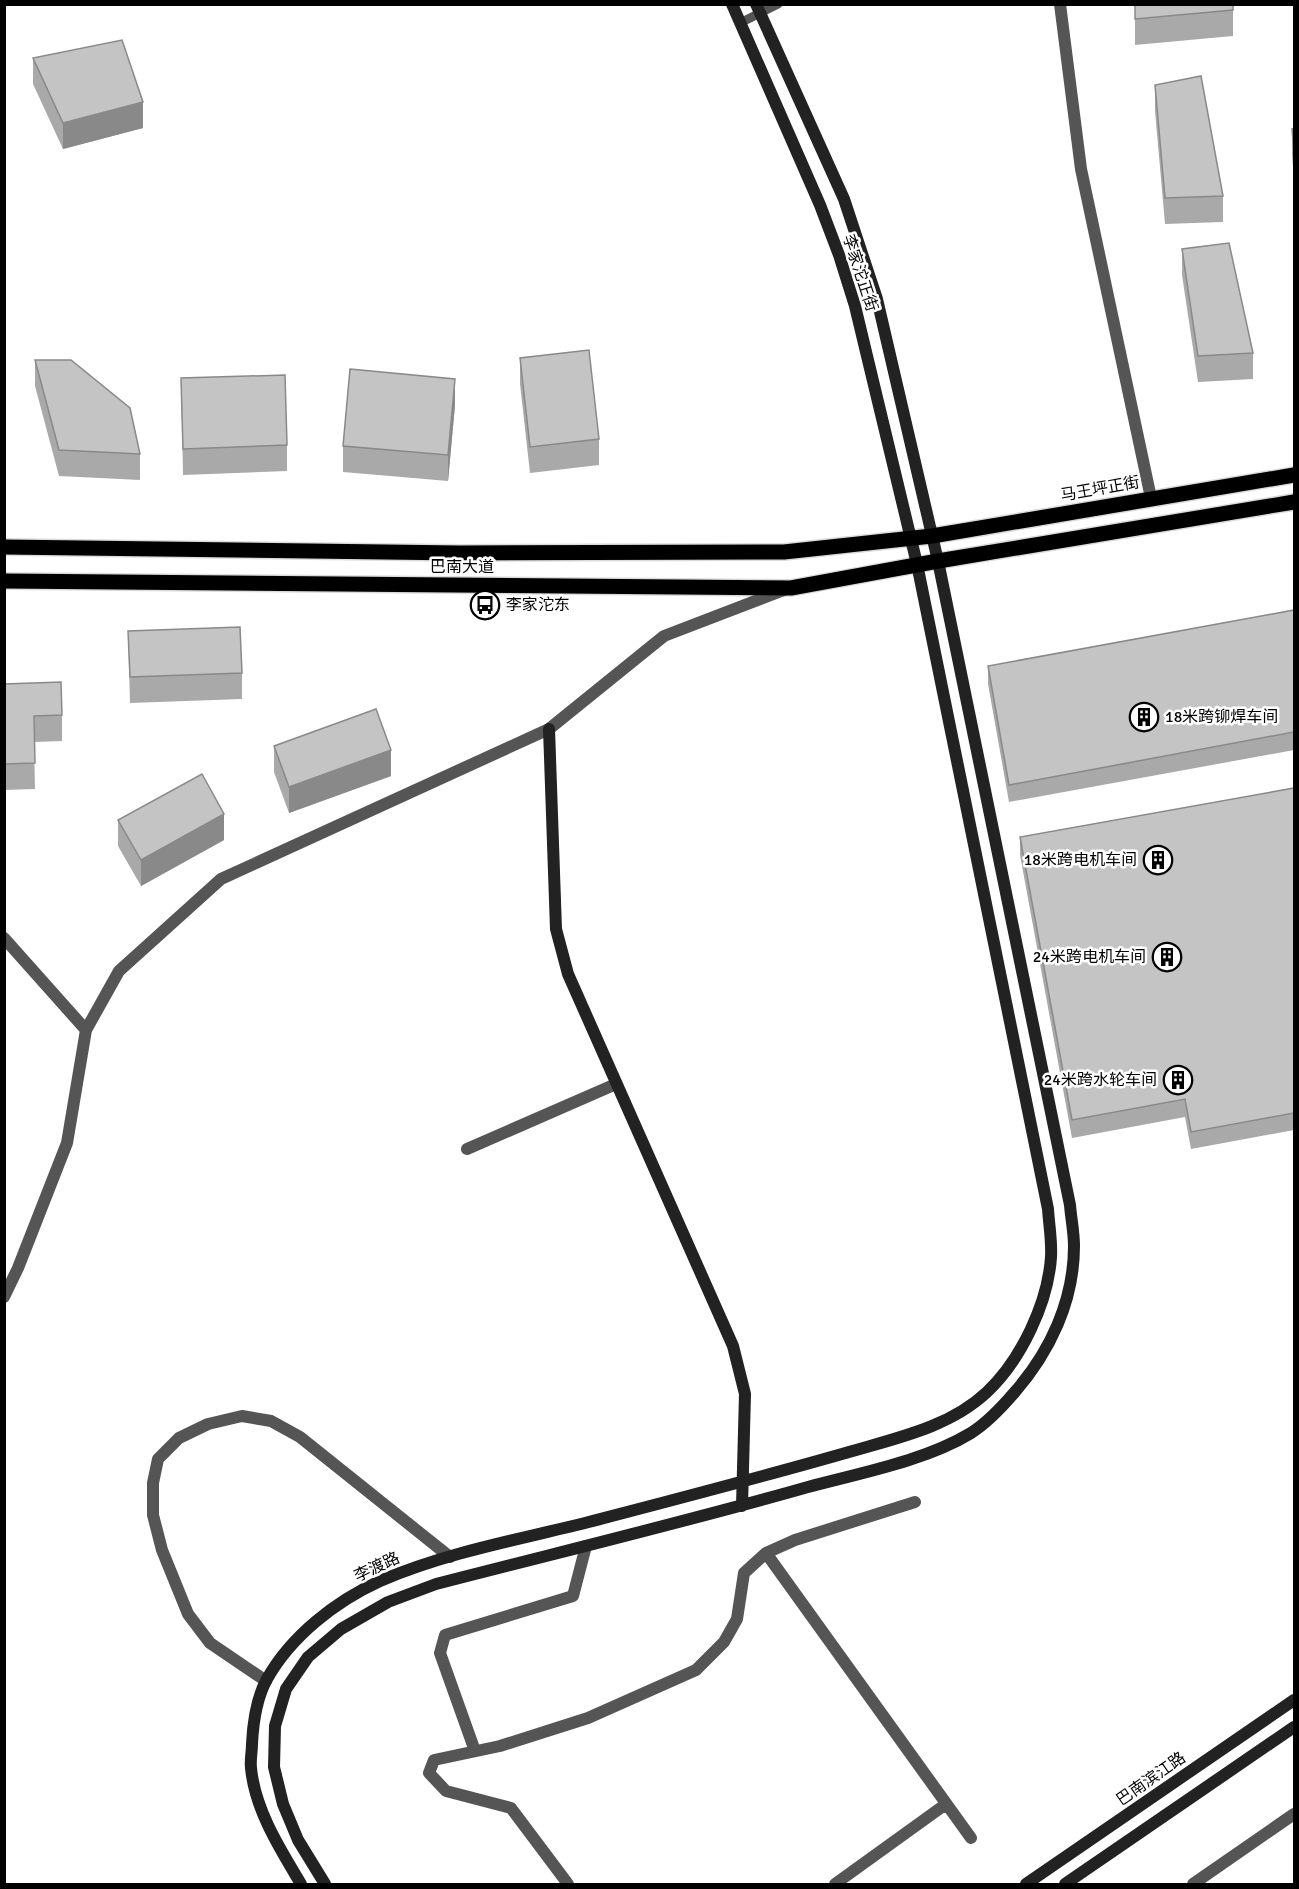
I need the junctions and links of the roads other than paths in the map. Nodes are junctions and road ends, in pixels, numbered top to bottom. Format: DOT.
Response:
graph roads {
  1 [pos="732,4"];
  2 [pos="778,4"];
  3 [pos="1060,4"];
  4 [pos="758,9"];
  5 [pos="740,23"];
  6 [pos="1294,476"];
  7 [pos="1151,498"];
  8 [pos="1294,502"];
  9 [pos="932,536"];
  10 [pos="911,539"];
  11 [pos="4,547"];
  12 [pos="938,561"];
  13 [pos="917,564"];
  14 [pos="4,581"];
  15 [pos="791,588"];
  16 [pos="549,729"];
  17 [pos="4,938"];
  18 [pos="86,1030"];
  19 [pos="616,1084"];
  20 [pos="468,1149"];
  21 [pos="4,1297"];
  22 [pos="744,1482"];
  23 [pos="915,1502"];
  24 [pos="742,1506"];
  25 [pos="586,1546"];
  26 [pos="766,1553"];
  27 [pos="450,1557"];
  28 [pos="266,1682"];
  29 [pos="1294,1700"];
  30 [pos="1294,1727"];
  31 [pos="476,1751"];
  32 [pos="946,1804"];
  33 [pos="1294,1814"];
  34 [pos="971,1838"];
  35 [pos="301,1884"];
  36 [pos="325,1884"];
  37 [pos="568,1884"];
  38 [pos="835,1884"];
  39 [pos="1026,1884"];
  40 [pos="1065,1884"];
  41 [pos="1193,1884"];
  1 -- 5 [label="main road, 李家沱正街"];
  2 -- 4 [label="lane"];
  3 -- 7 [label="street"];
  4 -- 5 [label="lane"];
  4 -- 9 [label="main road, 李家沱正街"];
  5 -- 10 [label="main road, 李家沱正街"];
  6 -- 7 [label="main road, 马王坪正街"];
  7 -- 9 [label="main road, 马王坪正街"];
  8 -- 12 [label="main road"];
  9 -- 10 [label="main road, 马王坪正街"];
  9 -- 12 [label="main road, 李家沱正街"];
  10 -- 11 [label="main road, 巴南大道"];
  10 -- 13 [label="main road, 李家沱正街"];
  12 -- 13 [label="main road"];
  12 -- 24 [label="main road, 李家沱正街"];
  13 -- 15 [label="main road, 巴南大道"];
  13 -- 22 [label="main road, 李家沱正街"];
  14 -- 15 [label="main road, 巴南大道"];
  15 -- 16 [label="street"];
  16 -- 18 [label="street"];
  16 -- 19 [label="main road"];
  17 -- 18 [label="street"];
  18 -- 21 [label="street"];
  19 -- 20 [label="street"];
  19 -- 22 [label="main road"];
  22 -- 24 [label="main road"];
  22 -- 27 [label="main road, 李渡路"];
  23 -- 26 [label="street"];
  24 -- 25 [label="main road"];
  25 -- 31 [label="street"];
  25 -- 36 [label="main road"];
  26 -- 31 [label="street"];
  26 -- 32 [label="street"];
  27 -- 28 [label="main road, 李渡路"];
  27 -- 28 [label="street"];
  28 -- 35 [label="main road, 李渡路"];
  29 -- 39 [label="main road, 巴南滨江路"];
  30 -- 40 [label="main road"];
  31 -- 37 [label="street"];
  32 -- 34 [label="street"];
  32 -- 38 [label="street"];
  33 -- 41 [label="street"];
}
